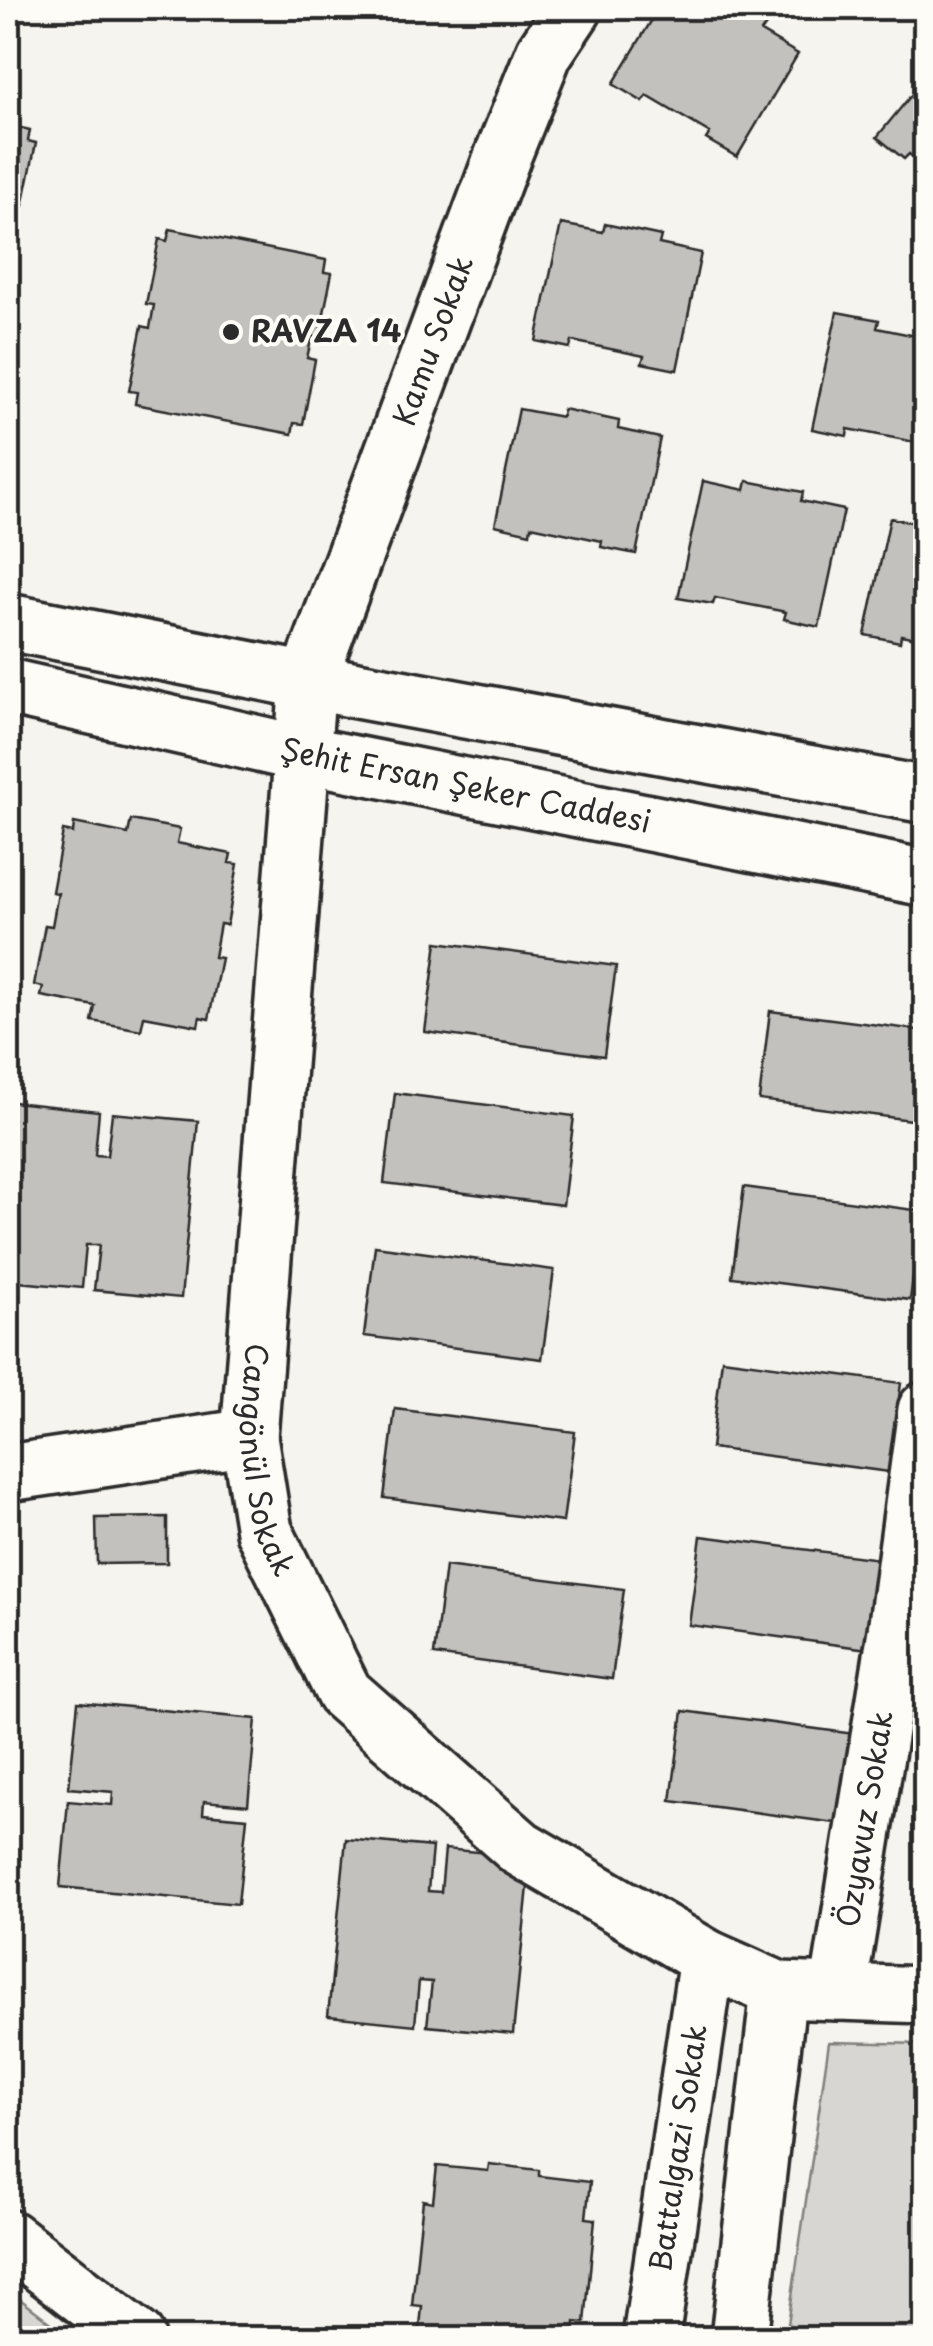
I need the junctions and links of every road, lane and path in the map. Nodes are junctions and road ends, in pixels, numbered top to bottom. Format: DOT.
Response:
graph roads {
  1 [pos="574,8"];
  2 [pos="8,622"];
  3 [pos="308,681"];
  4 [pos="8,687"];
  5 [pos="303,754"];
  6 [pos="926,796"];
  7 [pos="926,878"];
  8 [pos="926,1410"];
  9 [pos="249,1437"];
  10 [pos="8,1473"];
  11 [pos="706,1958"];
  12 [pos="779,1990"];
  13 [pos="838,1992"];
  14 [pos="926,1994"];
  15 [pos="8,2238"];
  16 [pos="137,2338"];
  17 [pos="651,2338"];
  18 [pos="739,2338"];
  1 -- 3 [label="street, Kamu Sokak"];
  2 -- 3 [label="street"];
  3 -- 5 [label="street, Cangönül Sokak"];
  3 -- 6 [label="street"];
  4 -- 5 [label="street, Şehit Ersan Şeker Caddesi"];
  5 -- 7 [label="street, Şehit Ersan Şeker Caddesi"];
  5 -- 9 [label="street, Cangönül Sokak"];
  8 -- 13 [label="street, Özyavuz Sokak"];
  9 -- 10 [label="street"];
  9 -- 11 [label="street, Cangönül Sokak"];
  11 -- 12 [label="street, Cangönül Sokak"];
  11 -- 17 [label="street, Battalgazi Sokak"];
  12 -- 13 [label="street"];
  12 -- 18 [label="street"];
  13 -- 14 [label="street"];
  15 -- 16 [label="street"];
}
